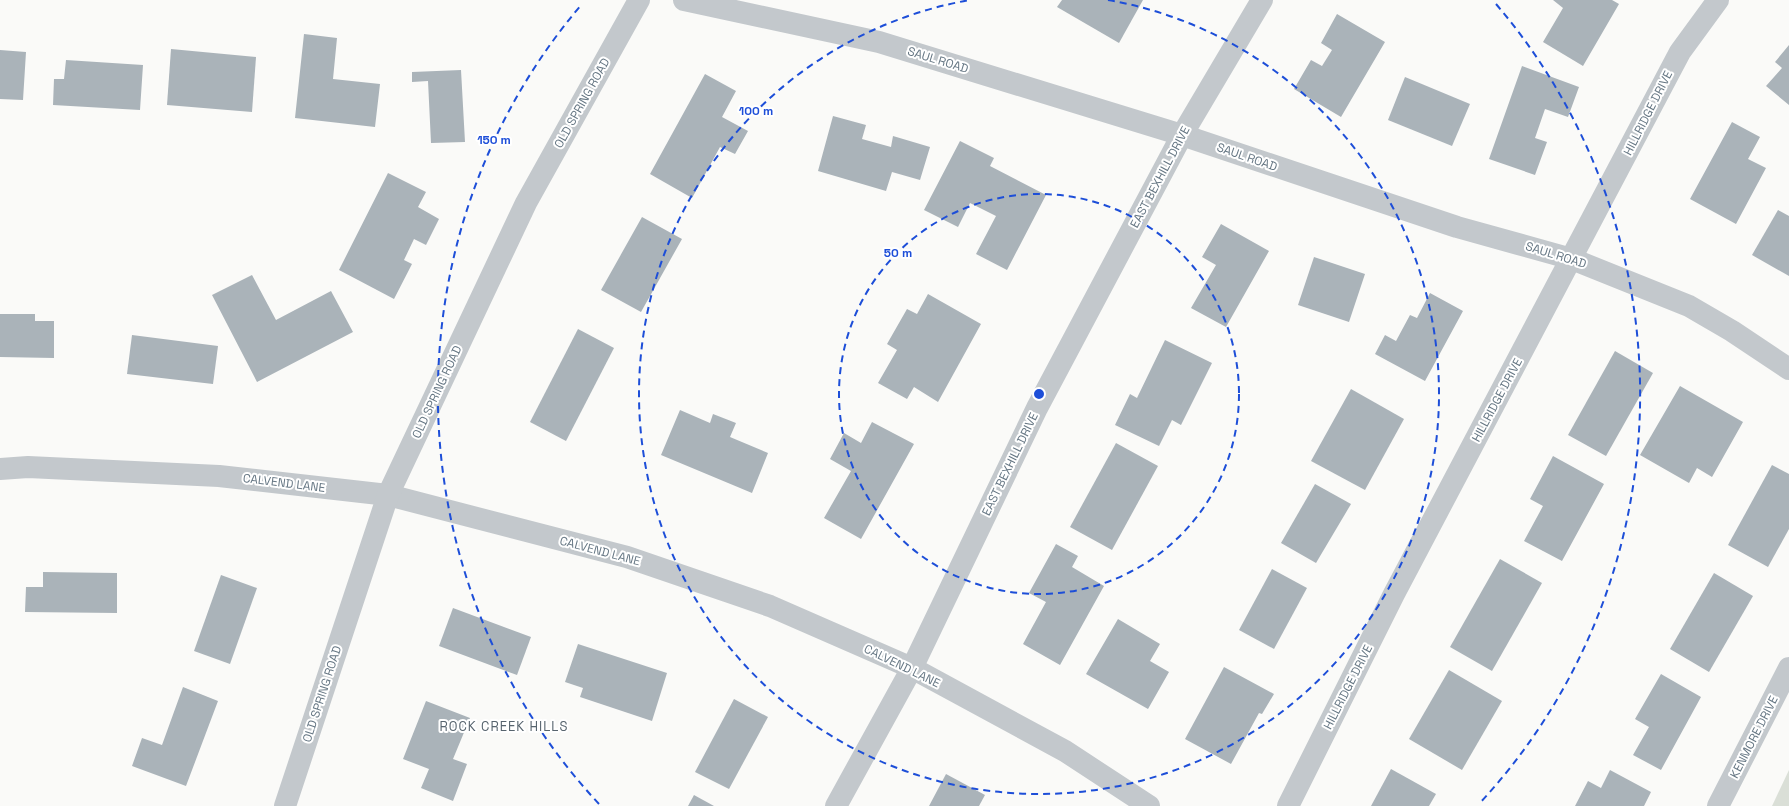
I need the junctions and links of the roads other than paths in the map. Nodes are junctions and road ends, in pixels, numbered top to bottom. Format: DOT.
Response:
graph roads {
  1 [pos="639,0"];
  2 [pos="684,0"];
  3 [pos="1262,0"];
  4 [pos="1718,0"];
  5 [pos="1182,135"];
  6 [pos="1572,258"];
  7 [pos="1789,369"];
  8 [pos="0,469"];
  9 [pos="388,495"];
  10 [pos="912,668"];
  11 [pos="1789,668"];
  12 [pos="285,806"];
  13 [pos="836,806"];
  14 [pos="1149,806"];
  15 [pos="1288,806"];
  16 [pos="1718,806"];
  1 -- 9 [label="street, OLD SPRING ROAD"];
  2 -- 5 [label="street, SAUL ROAD"];
  3 -- 5 [label="street, EAST BEXHILL DRIVE"];
  4 -- 6 [label="street, HILLRIDGE DRIVE"];
  5 -- 6 [label="street, SAUL ROAD"];
  5 -- 10 [label="street, EAST BEXHILL DRIVE"];
  6 -- 7 [label="street, SAUL ROAD"];
  6 -- 15 [label="street, HILLRIDGE DRIVE"];
  8 -- 9 [label="street, CALVEND LANE"];
  9 -- 10 [label="street, CALVEND LANE"];
  9 -- 12 [label="street, OLD SPRING ROAD"];
  10 -- 13 [label="street, EAST BEXHILL DRIVE"];
  10 -- 14 [label="street, CALVEND LANE"];
  11 -- 16 [label="street, KENMORE DRIVE"];
}
